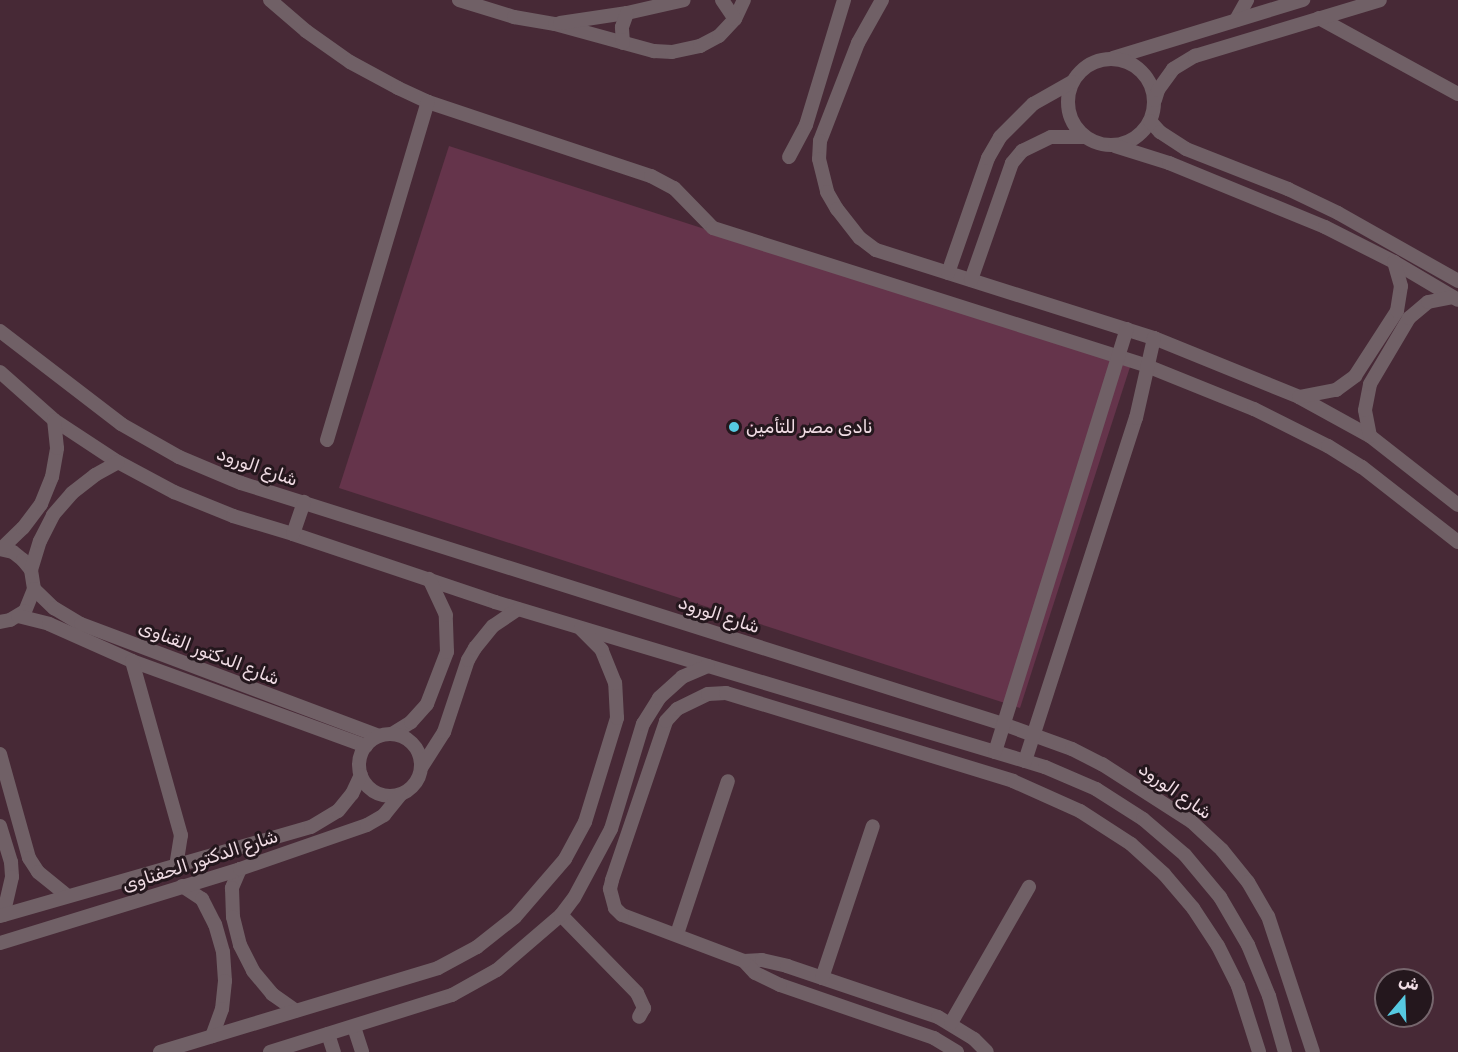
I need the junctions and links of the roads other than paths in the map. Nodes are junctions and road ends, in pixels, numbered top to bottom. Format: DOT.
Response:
graph roads {
  1 [pos="270,0"];
  2 [pos="459,0"];
  3 [pos="684,0"];
  4 [pos="722,0"];
  5 [pos="744,0"];
  6 [pos="844,0"];
  7 [pos="882,0"];
  8 [pos="1247,0"];
  9 [pos="1303,0"];
  10 [pos="1380,0"];
  11 [pos="627,14"];
  12 [pos="1319,18"];
  13 [pos="735,19"];
  14 [pos="1236,20"];
  15 [pos="555,24"];
  16 [pos="623,43"];
  17 [pos="1111,58"];
  18 [pos="1072,82"];
  19 [pos="1458,94"];
  20 [pos="428,102"];
  21 [pos="1155,102"];
  22 [pos="1150,121"];
  23 [pos="1085,137"];
  24 [pos="1115,146"];
  25 [pos="789,157"];
  26 [pos="1394,262"];
  27 [pos="948,273"];
  28 [pos="971,280"];
  29 [pos="1458,281"];
  30 [pos="1455,299"];
  31 [pos="1127,329"];
  32 [pos="0,331"];
  33 [pos="1154,338"];
  34 [pos="1119,357"];
  35 [pos="1147,366"];
  36 [pos="0,372"];
  37 [pos="1299,397"];
  38 [pos="54,420"];
  39 [pos="1370,436"];
  40 [pos="327,441"];
  41 [pos="118,462"];
  42 [pos="304,502"];
  43 [pos="1458,505"];
  44 [pos="293,534"];
  45 [pos="1458,542"];
  46 [pos="0,549"];
  47 [pos="31,570"];
  48 [pos="429,579"];
  49 [pos="34,589"];
  50 [pos="518,609"];
  51 [pos="18,616"];
  52 [pos="0,623"];
  53 [pos="579,627"];
  54 [pos="132,661"];
  55 [pos="708,666"];
  56 [pos="1003,724"];
  57 [pos="385,735"];
  58 [pos="1033,735"];
  59 [pos="366,746"];
  60 [pos="995,752"];
  61 [pos="0,754"];
  62 [pos="1025,761"];
  63 [pos="421,768"];
  64 [pos="361,775"];
  65 [pos="728,782"];
  66 [pos="400,795"];
  67 [pos="0,826"];
  68 [pos="873,826"];
  69 [pos="176,866"];
  70 [pos="240,869"];
  71 [pos="182,886"];
  72 [pos="1029,886"];
  73 [pos="66,895"];
  74 [pos="48,901"];
  75 [pos="1,915"];
  76 [pos="561,915"];
  77 [pos="56,927"];
  78 [pos="676,934"];
  79 [pos="0,944"];
  80 [pos="744,962"];
  81 [pos="822,978"];
  82 [pos="892,1001"];
  83 [pos="296,1011"];
  84 [pos="639,1017"];
  85 [pos="885,1021"];
  86 [pos="951,1023"];
  87 [pos="354,1026"];
  88 [pos="328,1034"];
  89 [pos="212,1036"];
  90 [pos="160,1052"];
  91 [pos="270,1052"];
  92 [pos="334,1052"];
  93 [pos="362,1052"];
  94 [pos="957,1052"];
  95 [pos="987,1052"];
  96 [pos="1259,1052"];
  97 [pos="1285,1052"];
  98 [pos="1312,1052"];
  1 -- 20 [label="street"];
  2 -- 15 [label="street"];
  3 -- 11 [label="street"];
  4 -- 13 [label="street"];
  5 -- 13 [label="street"];
  6 -- 25 [label="street"];
  7 -- 27 [label="street"];
  8 -- 14 [label="street"];
  9 -- 14 [label="street"];
  10 -- 12 [label="street"];
  11 -- 15 [label="street"];
  11 -- 16 [label="street"];
  12 -- 19 [label="street"];
  12 -- 21 [label="street"];
  13 -- 16 [label="street"];
  14 -- 17 [label="street"];
  15 -- 16 [label="street"];
  17 -- 18 [label="street"];
  17 -- 21 [label="street"];
  18 -- 23 [label="street"];
  18 -- 27 [label="street"];
  20 -- 34 [label="street"];
  20 -- 40 [label="street"];
  21 -- 22 [label="street"];
  22 -- 24 [label="street"];
  22 -- 29 [label="street"];
  23 -- 24 [label="street"];
  23 -- 28 [label="street"];
  24 -- 26 [label="street"];
  26 -- 30 [label="street"];
  26 -- 37 [label="street"];
  27 -- 28 [label="street"];
  28 -- 31 [label="street"];
  30 -- 39 [label="street"];
  31 -- 33 [label="street"];
  31 -- 34 [label="street"];
  32 -- 42 [label="street, شارع الورود"];
  33 -- 35 [label="street"];
  33 -- 37 [label="street"];
  34 -- 35 [label="street"];
  34 -- 56 [label="street"];
  35 -- 45 [label="street"];
  35 -- 58 [label="street"];
  36 -- 38 [label="street"];
  37 -- 39 [label="street"];
  38 -- 41 [label="street"];
  38 -- 46 [label="street"];
  39 -- 43 [label="street"];
  41 -- 44 [label="street"];
  41 -- 47 [label="street"];
  42 -- 44 [label="street"];
  42 -- 56 [label="street, شارع الورود"];
  44 -- 48 [label="street"];
  46 -- 47 [label="street"];
  47 -- 49 [label="street"];
  48 -- 50 [label="street"];
  48 -- 57 [label="street"];
  49 -- 51 [label="street"];
  49 -- 57 [label="street, شارع الدكتور القناوى"];
  50 -- 53 [label="street"];
  50 -- 63 [label="street"];
  51 -- 52 [label="street"];
  51 -- 54 [label="street, شارع الدكتور القناوى"];
  53 -- 55 [label="street"];
  53 -- 83 [label="street"];
  54 -- 59 [label="street, شارع الدكتور القناوى"];
  54 -- 69 [label="street"];
  55 -- 60 [label="street"];
  55 -- 76 [label="street"];
  56 -- 58 [label="street, شارع الورود"];
  56 -- 60 [label="street"];
  57 -- 59 [label="street"];
  57 -- 63 [label="street"];
  58 -- 62 [label="street"];
  58 -- 98 [label="street, شارع الورود"];
  59 -- 64 [label="street"];
  60 -- 62 [label="street"];
  61 -- 73 [label="street"];
  62 -- 97 [label="street"];
  63 -- 66 [label="street"];
  64 -- 66 [label="street"];
  64 -- 69 [label="street, شارع الدكتور الحفناوى"];
  65 -- 78 [label="street"];
  66 -- 70 [label="street, شارع الدكتور الحفناوى"];
  67 -- 75 [label="street"];
  68 -- 81 [label="street"];
  69 -- 73 [label="street, شارع الدكتور الحفناوى"];
  70 -- 71 [label="street, شارع الدكتور الحفناوى"];
  70 -- 83 [label="street"];
  71 -- 77 [label="street, شارع الدكتور الحفناوى"];
  71 -- 89 [label="street"];
  72 -- 86 [label="street"];
  73 -- 74 [label="street, شارع الدكتور الحفناوى"];
  74 -- 75 [label="street, شارع الدكتور الحفناوى"];
  74 -- 77 [label="street"];
  76 -- 84 [label="street"];
  76 -- 87 [label="street"];
  77 -- 79 [label="street, شارع الدكتور الحفناوى"];
  78 -- 80 [label="street"];
  78 -- 96 [label="street"];
  80 -- 81 [label="street"];
  80 -- 85 [label="street"];
  81 -- 82 [label="street"];
  82 -- 85 [label="street"];
  82 -- 86 [label="street"];
  83 -- 89 [label="street"];
  85 -- 94 [label="street"];
  86 -- 95 [label="street"];
  87 -- 88 [label="street"];
  87 -- 93 [label="street"];
  88 -- 91 [label="street"];
  88 -- 92 [label="street"];
  89 -- 90 [label="street"];
}
